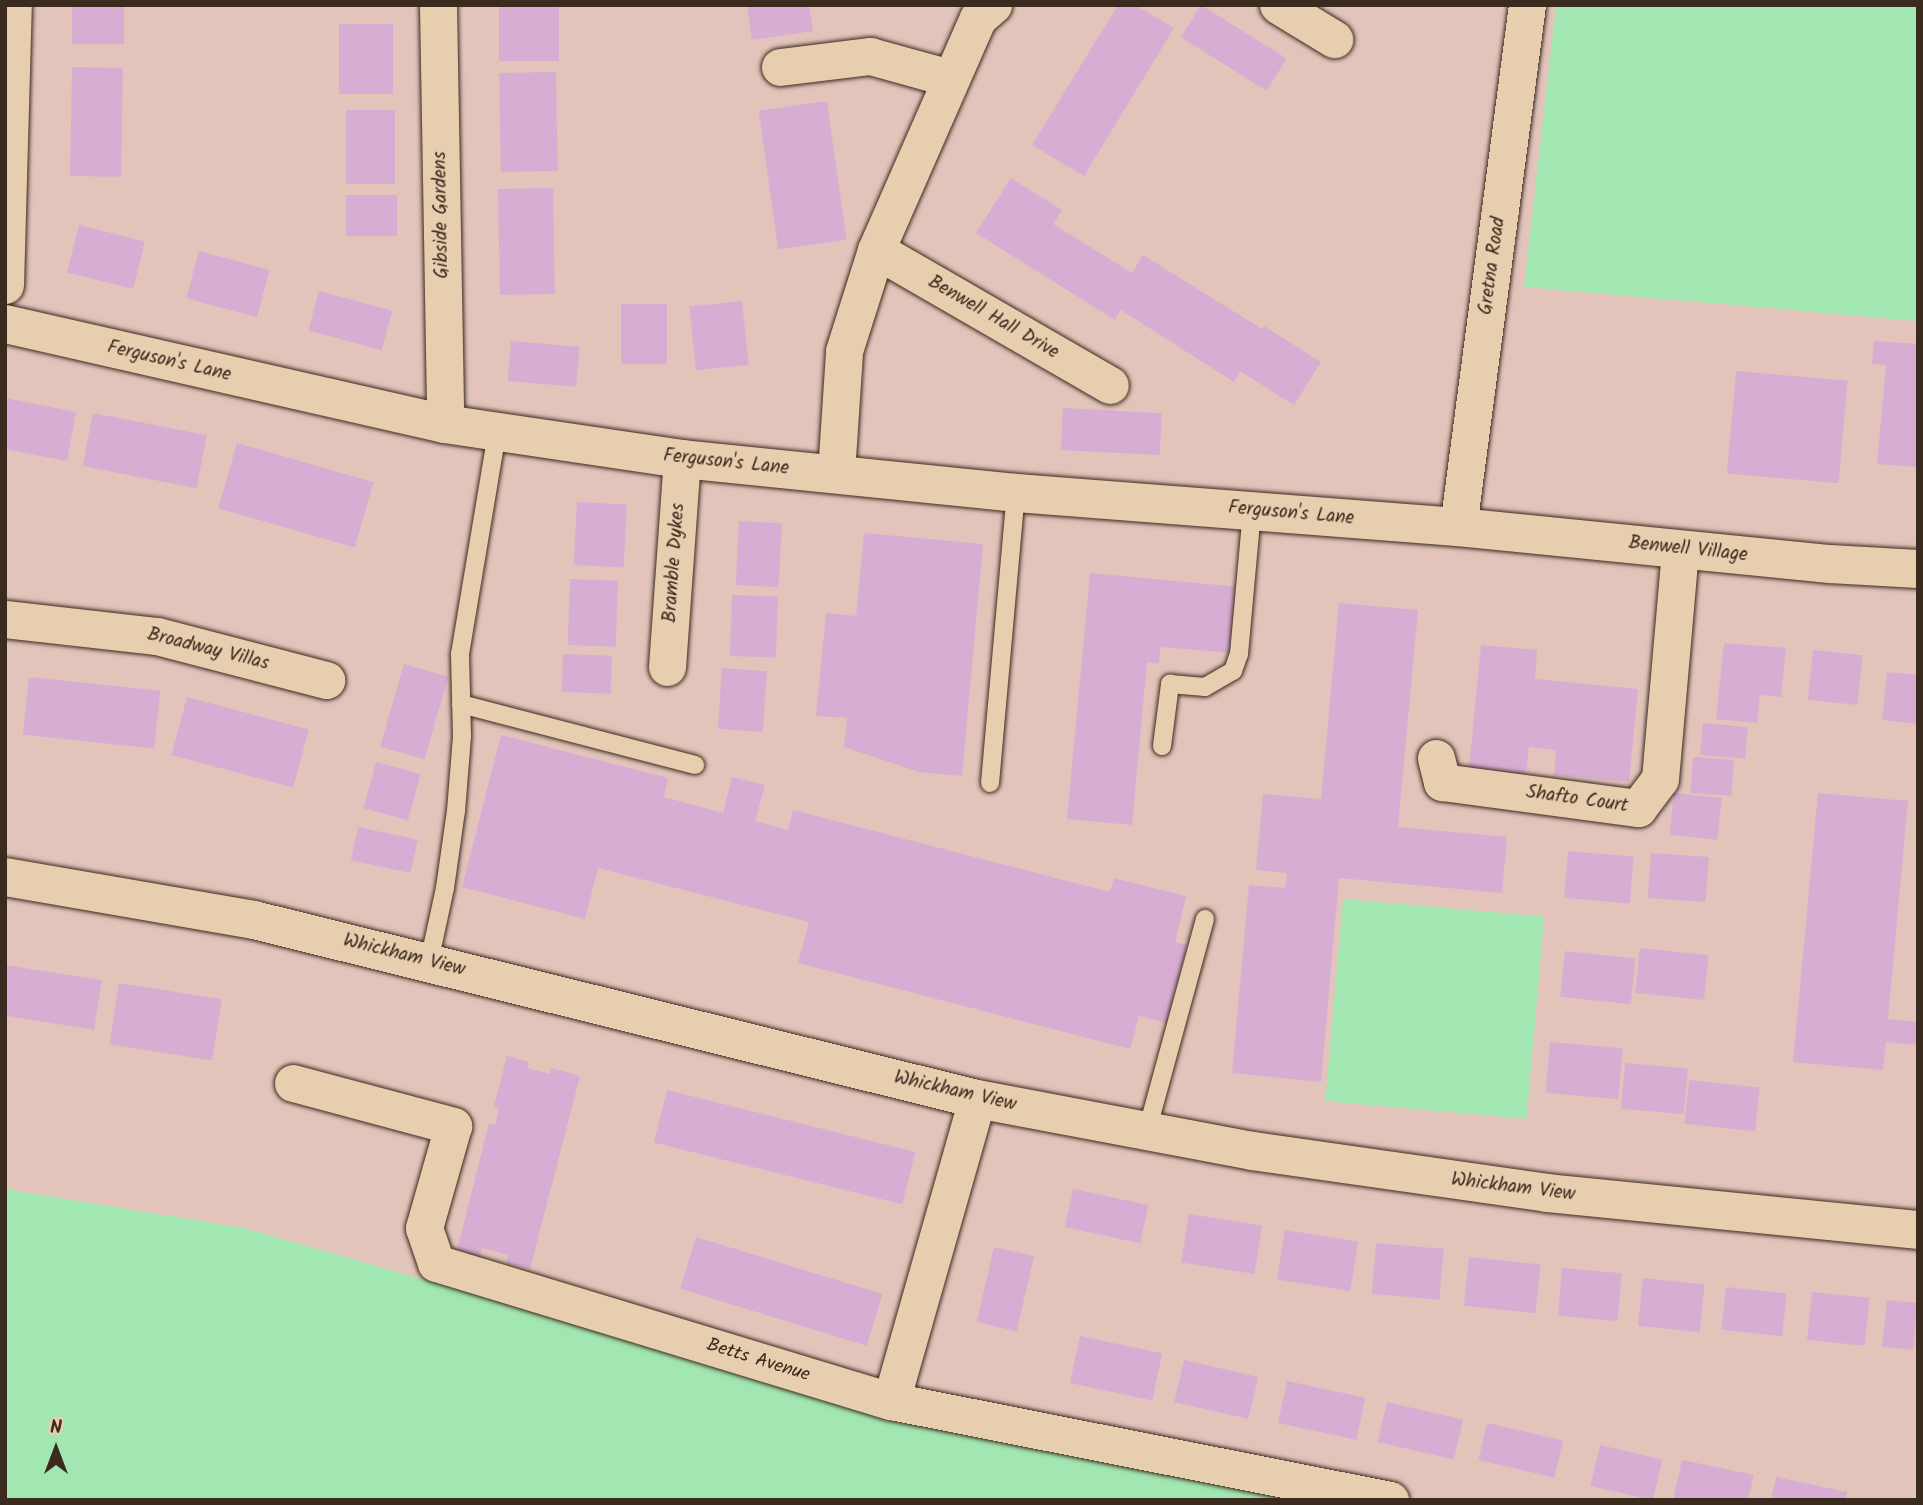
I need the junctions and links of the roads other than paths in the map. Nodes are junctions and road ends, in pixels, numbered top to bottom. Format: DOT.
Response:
graph roads {
  1 [pos="13,5"];
  2 [pos="438,5"];
  3 [pos="993,5"];
  4 [pos="1278,5"];
  5 [pos="1527,5"];
  6 [pos="1334,39"];
  7 [pos="780,67"];
  8 [pos="950,78"];
  9 [pos="876,250"];
  10 [pos="5,285"];
  11 [pos="5,324"];
  12 [pos="1110,385"];
  13 [pos="445,424"];
  14 [pos="497,432"];
  15 [pos="682,459"];
  16 [pos="836,473"];
  17 [pos="1016,493"];
  18 [pos="1252,511"];
  19 [pos="1458,527"];
  20 [pos="1680,550"];
  21 [pos="1918,569"];
  22 [pos="5,619"];
  23 [pos="667,667"];
  24 [pos="326,680"];
  25 [pos="461,704"];
  26 [pos="1162,746"];
  27 [pos="1436,758"];
  28 [pos="695,765"];
  29 [pos="989,783"];
  30 [pos="5,877"];
  31 [pos="1205,919"];
  32 [pos="429,962"];
  33 [pos="293,1083"];
  34 [pos="977,1099"];
  35 [pos="1147,1131"];
  36 [pos="1918,1230"];
  37 [pos="891,1401"];
  38 [pos="1390,1500"];
  1 -- 10 [label="street"];
  2 -- 13 [label="street, Gibside Gardens"];
  3 -- 8 [label="street"];
  4 -- 6 [label="street"];
  5 -- 19 [label="street, Gretna Road"];
  7 -- 8 [label="street"];
  8 -- 9 [label="street"];
  9 -- 12 [label="street, Benwell Hall Drive"];
  9 -- 16 [label="street"];
  11 -- 13 [label="street, Ferguson's Lane"];
  13 -- 14 [label="street, Ferguson's Lane"];
  14 -- 15 [label="street, Ferguson's Lane"];
  14 -- 25 [label="lane"];
  15 -- 16 [label="street, Ferguson's Lane"];
  15 -- 23 [label="street, Bramble Dykes"];
  16 -- 17 [label="street, Ferguson's Lane"];
  17 -- 18 [label="street, Ferguson's Lane"];
  17 -- 29 [label="lane"];
  18 -- 19 [label="street, Ferguson's Lane"];
  18 -- 26 [label="lane"];
  19 -- 20 [label="street, Benwell Village"];
  20 -- 21 [label="street, Benwell Village"];
  20 -- 27 [label="street, Shafto Court"];
  22 -- 24 [label="street, Broadway Villas"];
  25 -- 28 [label="lane"];
  25 -- 32 [label="lane"];
  30 -- 32 [label="street, Whickham View"];
  31 -- 35 [label="lane"];
  32 -- 34 [label="street, Whickham View"];
  33 -- 37 [label="street, Betts Avenue"];
  34 -- 35 [label="street, Whickham View"];
  34 -- 37 [label="street"];
  35 -- 36 [label="street, Whickham View"];
  37 -- 38 [label="street, Betts Avenue"];
}
